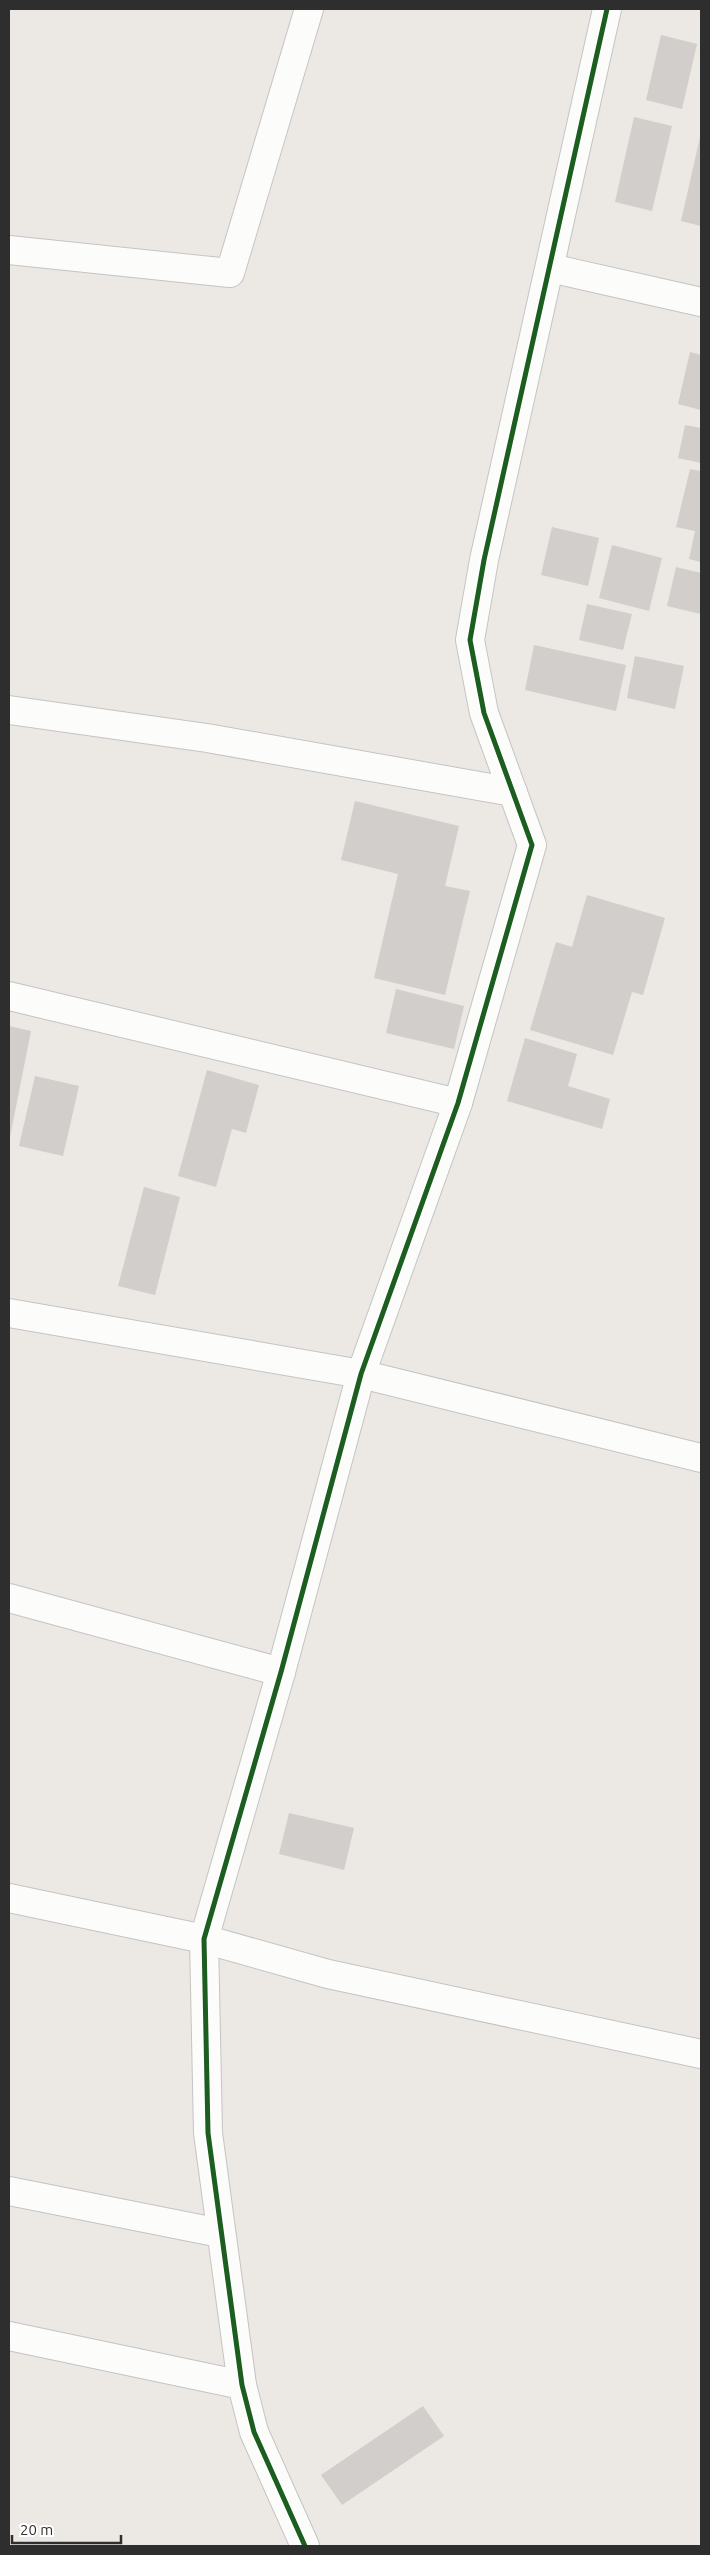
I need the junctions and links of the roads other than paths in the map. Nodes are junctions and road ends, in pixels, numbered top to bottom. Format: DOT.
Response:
graph roads {
  1 [pos="309,9"];
  2 [pos="607,9"];
  3 [pos="9,250"];
  4 [pos="550,268"];
  5 [pos="701,302"];
  6 [pos="9,710"];
  7 [pos="513,792"];
  8 [pos="9,996"];
  9 [pos="458,1103"];
  10 [pos="9,1313"];
  11 [pos="361,1374"];
  12 [pos="701,1458"];
  13 [pos="9,1598"];
  14 [pos="281,1672"];
  15 [pos="9,1898"];
  16 [pos="204,1939"];
  17 [pos="701,2054"];
  18 [pos="9,2191"];
  19 [pos="220,2233"];
  20 [pos="9,2336"];
  21 [pos="242,2385"];
  22 [pos="305,2546"];
  1 -- 3 [label="street"];
  2 -- 4 [label="street"];
  4 -- 5 [label="street"];
  4 -- 7 [label="street"];
  6 -- 7 [label="street"];
  7 -- 9 [label="street"];
  8 -- 9 [label="street"];
  9 -- 11 [label="street"];
  10 -- 11 [label="street"];
  11 -- 12 [label="street"];
  11 -- 14 [label="street"];
  13 -- 14 [label="street"];
  14 -- 16 [label="street"];
  15 -- 16 [label="street"];
  16 -- 17 [label="street"];
  16 -- 19 [label="street"];
  18 -- 19 [label="street"];
  19 -- 21 [label="street"];
  20 -- 21 [label="street"];
  21 -- 22 [label="street"];
}
